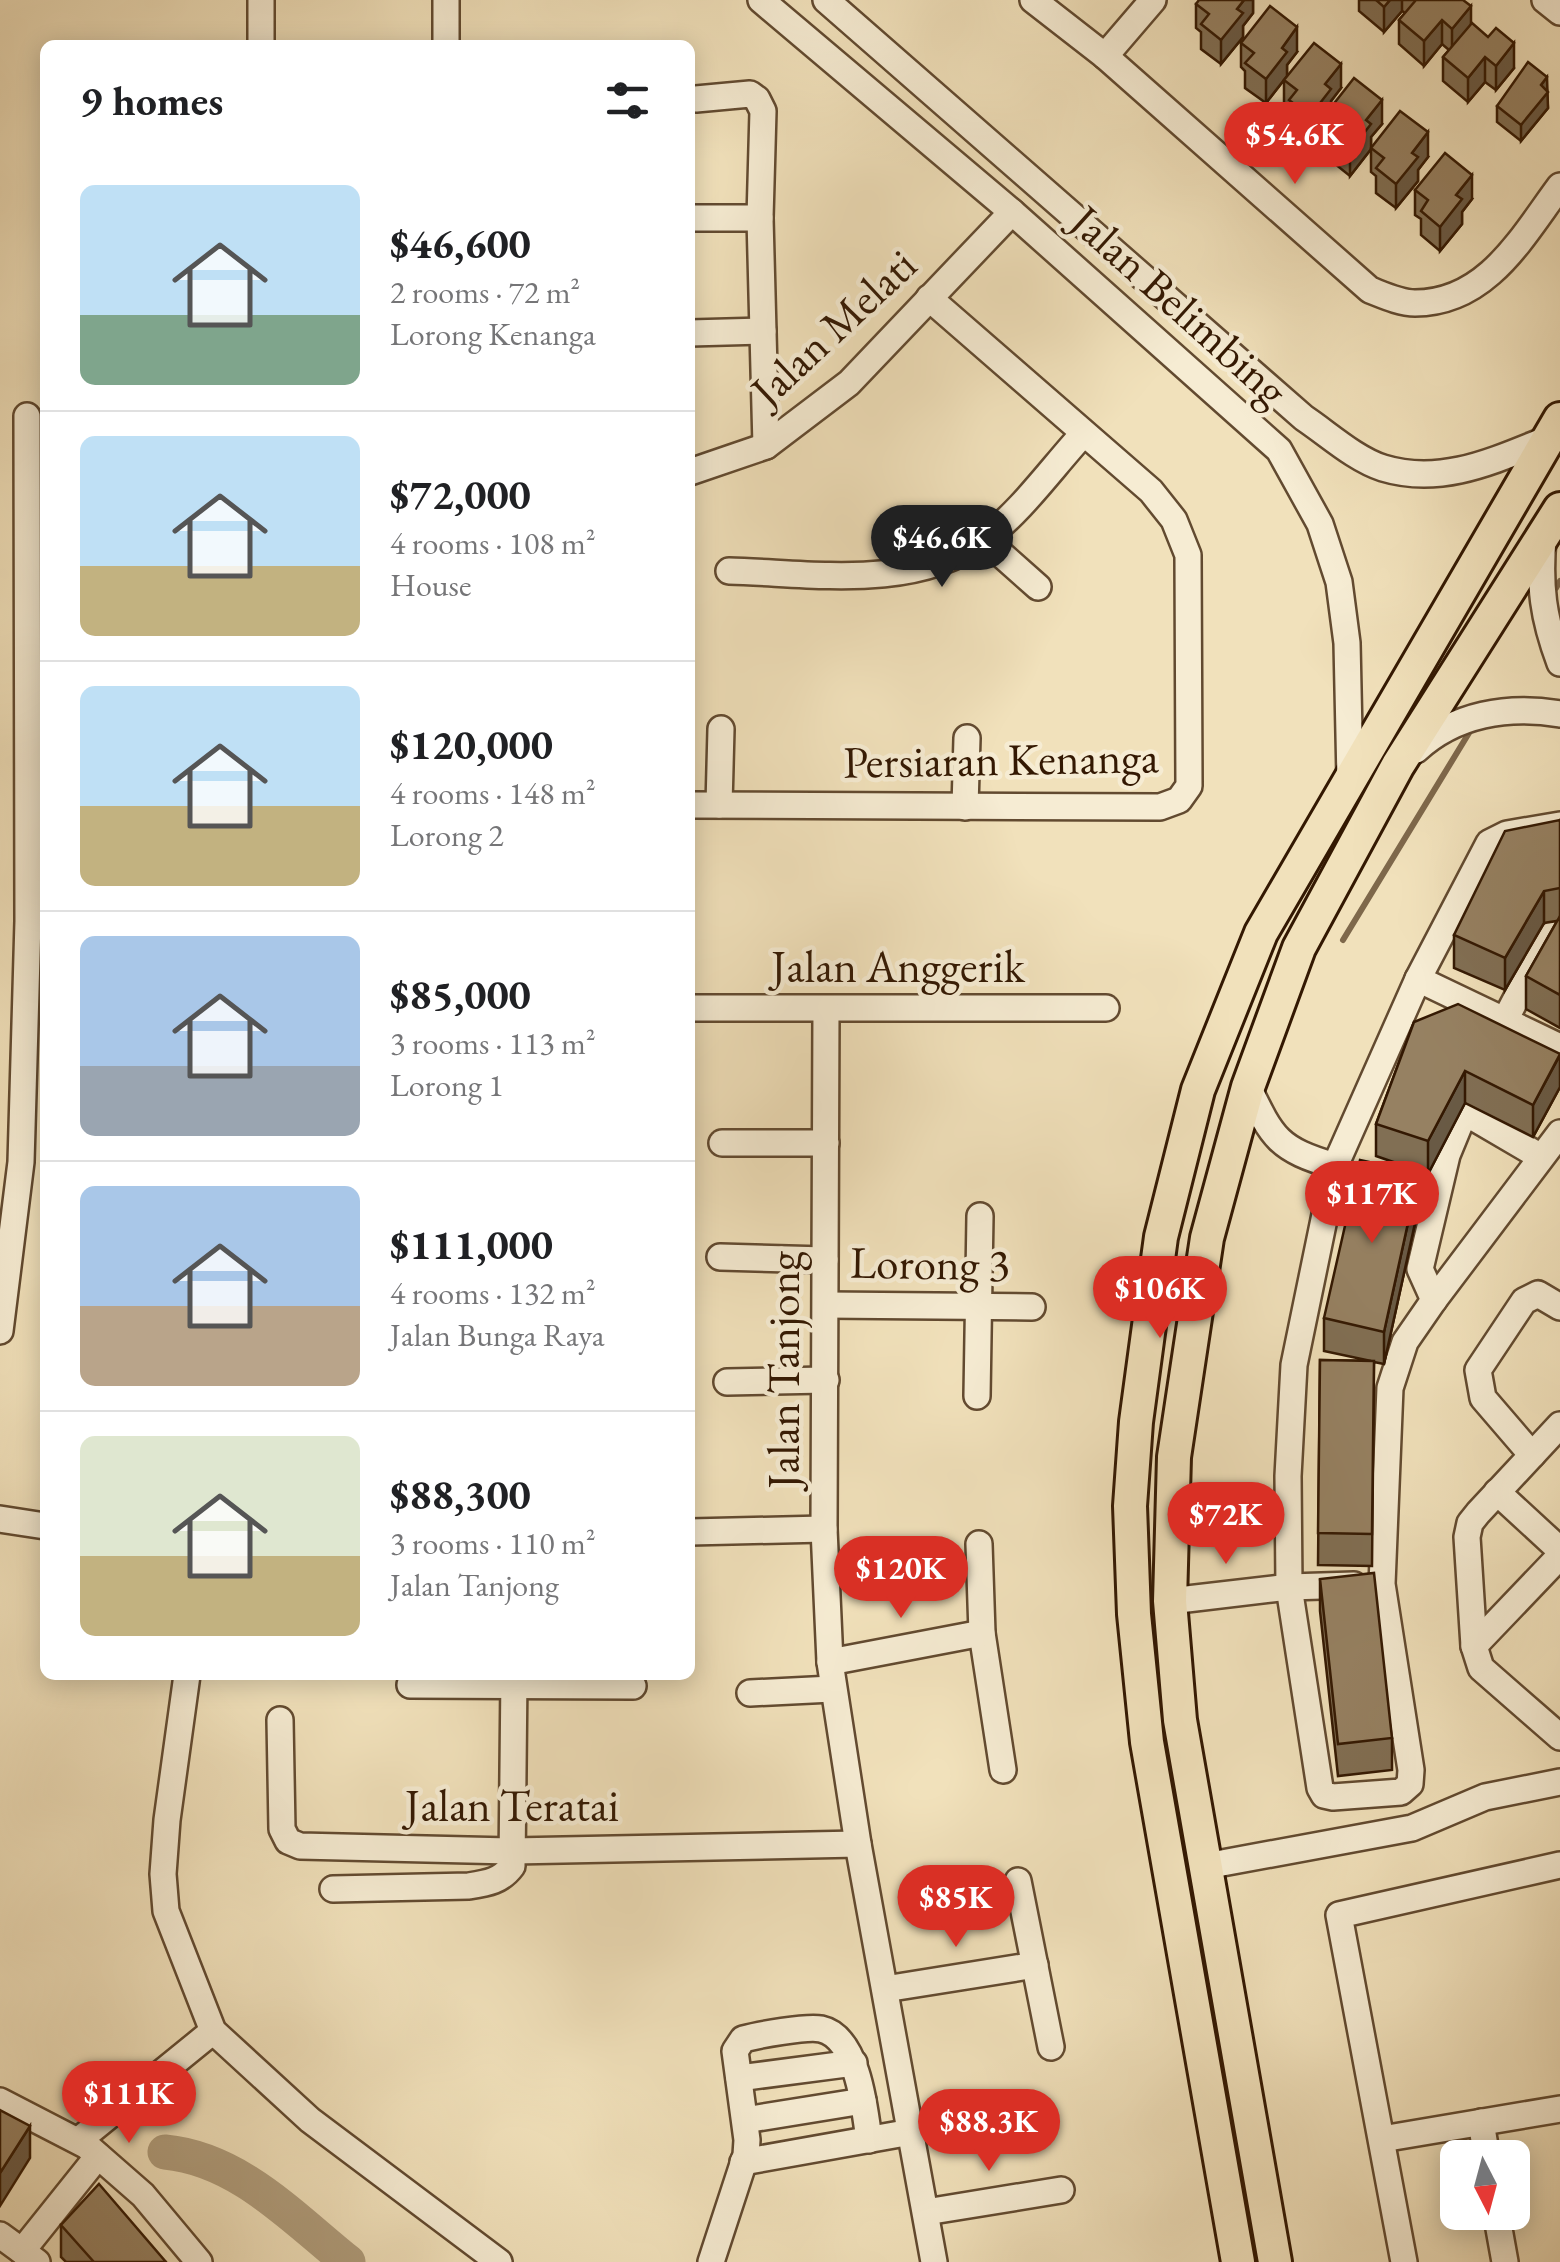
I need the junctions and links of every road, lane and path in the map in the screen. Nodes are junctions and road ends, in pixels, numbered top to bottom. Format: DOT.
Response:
graph roads {
  1 [pos="261,0"];
  2 [pos="446,0"];
  3 [pos="762,0"];
  4 [pos="1034,0"];
  5 [pos="1153,0"];
  6 [pos="1545,0"];
  7 [pos="834,2"];
  8 [pos="1560,12"];
  9 [pos="261,40"];
  10 [pos="446,40"];
  11 [pos="1105,56"];
  12 [pos="696,99"];
  13 [pos="1560,186"];
  14 [pos="1012,212"];
  15 [pos="695,218"];
  16 [pos="760,218"];
  17 [pos="930,298"];
  18 [pos="763,332"];
  19 [pos="695,333"];
  20 [pos="27,416"];
  21 [pos="1554,429"];
  22 [pos="1083,434"];
  23 [pos="766,446"];
  24 [pos="695,470"];
  25 [pos="1560,510"];
  26 [pos="984,538"];
  27 [pos="1543,538"];
  28 [pos="729,571"];
  29 [pos="1038,587"];
  30 [pos="1560,663"];
  31 [pos="1560,714"];
  32 [pos="720,729"];
  33 [pos="968,738"];
  34 [pos="1398,766"];
  35 [pos="1350,780"];
  36 [pos="695,805"];
  37 [pos="719,805"];
  38 [pos="965,807"];
  39 [pos="1560,825"];
  40 [pos="36,921"];
  41 [pos="1560,929"];
  42 [pos="1418,979"];
  43 [pos="695,1008"];
  44 [pos="1106,1008"];
  45 [pos="826,1009"];
  46 [pos="1505,1020"];
  47 [pos="1560,1047"];
  48 [pos="1248,1087"];
  49 [pos="1560,1133"];
  50 [pos="722,1142"];
  51 [pos="826,1143"];
  52 [pos="1541,1157"];
  53 [pos="1336,1166"];
  54 [pos="980,1216"];
  55 [pos="720,1257"];
  56 [pos="826,1260"];
  57 [pos="1434,1300"];
  58 [pos="826,1304"];
  59 [pos="980,1306"];
  60 [pos="1032,1307"];
  61 [pos="1560,1307"];
  62 [pos="0,1331"];
  63 [pos="826,1380"];
  64 [pos="728,1382"];
  65 [pos="978,1396"];
  66 [pos="1560,1424"];
  67 [pos="1532,1455"];
  68 [pos="1497,1492"];
  69 [pos="0,1519"];
  70 [pos="40,1525"];
  71 [pos="824,1529"];
  72 [pos="695,1532"];
  73 [pos="979,1544"];
  74 [pos="1560,1553"];
  75 [pos="1382,1584"];
  76 [pos="1289,1588"];
  77 [pos="1170,1601"];
  78 [pos="982,1634"];
  79 [pos="1474,1646"];
  80 [pos="830,1662"];
  81 [pos="185,1680"];
  82 [pos="514,1680"];
  83 [pos="410,1686"];
  84 [pos="633,1686"];
  85 [pos="832,1689"];
  86 [pos="750,1693"];
  87 [pos="280,1720"];
  88 [pos="1554,1721"];
  89 [pos="1003,1770"];
  90 [pos="1560,1782"];
  91 [pos="858,1844"];
  92 [pos="513,1850"];
  93 [pos="1560,1865"];
  94 [pos="1206,1866"];
  95 [pos="1018,1881"];
  96 [pos="334,1889"];
  97 [pos="1035,1965"];
  98 [pos="885,1989"];
  99 [pos="212,2030"];
  100 [pos="1050,2047"];
  101 [pos="738,2078"];
  102 [pos="900,2078"];
  103 [pos="859,2082"];
  104 [pos="0,2101"];
  105 [pos="1560,2110"];
  106 [pos="745,2120"];
  107 [pos="1481,2122"];
  108 [pos="911,2132"];
  109 [pos="1382,2139"];
  110 [pos="870,2140"];
  111 [pos="1484,2140"];
  112 [pos="89,2148"];
  113 [pos="744,2162"];
  114 [pos="1061,2190"];
  115 [pos="926,2212"];
  116 [pos="1499,2230"];
  117 [pos="0,2235"];
  118 [pos="30,2256"];
  119 [pos="199,2262"];
  120 [pos="500,2262"];
  121 [pos="711,2262"];
  122 [pos="934,2262"];
  123 [pos="1238,2262"];
  124 [pos="1276,2262"];
  125 [pos="1404,2262"];
  126 [pos="1505,2262"];
  1 -- 9 [label="street"];
  2 -- 10 [label="street"];
  3 -- 14 [label="street, Jalan Belimbing"];
  4 -- 11 [label="street"];
  5 -- 11 [label="street"];
  6 -- 8 [label="street"];
  7 -- 21 [label="street, Jalan Belimbing"];
  11 -- 13 [label="street"];
  12 -- 16 [label="street"];
  14 -- 17 [label="street, Jalan Melati"];
  14 -- 35 [label="street, Jalan Belimbing"];
  15 -- 16 [label="street"];
  16 -- 18 [label="street"];
  17 -- 22 [label="street, Persiaran Kenanga"];
  17 -- 23 [label="street, Jalan Melati"];
  18 -- 19 [label="street"];
  18 -- 23 [label="street"];
  20 -- 40 [label="street"];
  21 -- 35 [label="main road"];
  22 -- 26 [label="street"];
  22 -- 38 [label="street, Persiaran Kenanga"];
  23 -- 24 [label="street, Jalan Melati"];
  25 -- 27 [label="main road"];
  26 -- 28 [label="street"];
  26 -- 29 [label="street"];
  27 -- 30 [label="street"];
  27 -- 34 [label="main road"];
  31 -- 34 [label="street"];
  32 -- 37 [label="street"];
  33 -- 38 [label="street"];
  34 -- 48 [label="main road"];
  35 -- 123 [label="main road"];
  36 -- 37 [label="street, Persiaran Kenanga"];
  37 -- 38 [label="street, Persiaran Kenanga"];
  39 -- 42 [label="street"];
  40 -- 62 [label="street"];
  41 -- 46 [label="street"];
  42 -- 46 [label="street"];
  42 -- 53 [label="street"];
  43 -- 45 [label="street, Jalan Anggerik"];
  44 -- 45 [label="street, Jalan Anggerik"];
  45 -- 51 [label="street, Jalan Tanjong"];
  46 -- 47 [label="street"];
  48 -- 53 [label="street"];
  48 -- 77 [label="main road"];
  49 -- 52 [label="street"];
  50 -- 51 [label="street"];
  51 -- 56 [label="street, Jalan Tanjong"];
  52 -- 57 [label="street"];
  52 -- 57 [label="street"];
  53 -- 76 [label="street"];
  54 -- 59 [label="street"];
  55 -- 56 [label="street"];
  56 -- 58 [label="street, Jalan Tanjong"];
  57 -- 75 [label="street"];
  58 -- 59 [label="street, Lorong 3"];
  58 -- 63 [label="street, Jalan Tanjong"];
  59 -- 60 [label="street, Lorong 3"];
  59 -- 65 [label="street"];
  61 -- 67 [label="street"];
  63 -- 64 [label="street"];
  63 -- 71 [label="street, Jalan Tanjong"];
  66 -- 67 [label="street"];
  67 -- 68 [label="street"];
  68 -- 74 [label="street"];
  68 -- 79 [label="street"];
  69 -- 70 [label="street"];
  71 -- 72 [label="street"];
  71 -- 80 [label="street, Jalan Tanjong"];
  73 -- 78 [label="street"];
  74 -- 79 [label="street"];
  75 -- 76 [label="street"];
  75 -- 76 [label="street"];
  76 -- 77 [label="street"];
  77 -- 94 [label="main road"];
  78 -- 80 [label="street"];
  78 -- 89 [label="street"];
  79 -- 88 [label="street"];
  80 -- 85 [label="street, Jalan Tanjong"];
  81 -- 99 [label="street"];
  82 -- 83 [label="street"];
  82 -- 84 [label="street"];
  82 -- 92 [label="street"];
  85 -- 86 [label="street"];
  85 -- 91 [label="street, Jalan Tanjong"];
  87 -- 92 [label="street, Jalan Teratai"];
  90 -- 94 [label="street"];
  91 -- 92 [label="street, Jalan Teratai"];
  91 -- 98 [label="street, Jalan Tanjong"];
  92 -- 96 [label="street"];
  93 -- 109 [label="street"];
  94 -- 124 [label="main road"];
  95 -- 97 [label="street"];
  97 -- 98 [label="street"];
  97 -- 100 [label="street"];
  98 -- 102 [label="street, Jalan Tanjong"];
  99 -- 112 [label="street"];
  99 -- 120 [label="street"];
  101 -- 103 [label="street"];
  101 -- 103 [label="street"];
  101 -- 106 [label="street"];
  102 -- 103 [label="street"];
  102 -- 108 [label="street, Jalan Tanjong"];
  103 -- 106 [label="street"];
  103 -- 110 [label="street"];
  104 -- 112 [label="street"];
  105 -- 107 [label="street"];
  106 -- 113 [label="street"];
  107 -- 109 [label="street"];
  107 -- 111 [label="street"];
  108 -- 110 [label="street"];
  108 -- 115 [label="street, Jalan Tanjong"];
  109 -- 125 [label="street"];
  110 -- 113 [label="street"];
  112 -- 118 [label="street"];
  112 -- 119 [label="street"];
  113 -- 121 [label="street"];
  114 -- 115 [label="street"];
  115 -- 122 [label="street, Jalan Tanjong"];
  116 -- 126 [label="street"];
  117 -- 118 [label="street"];
}
